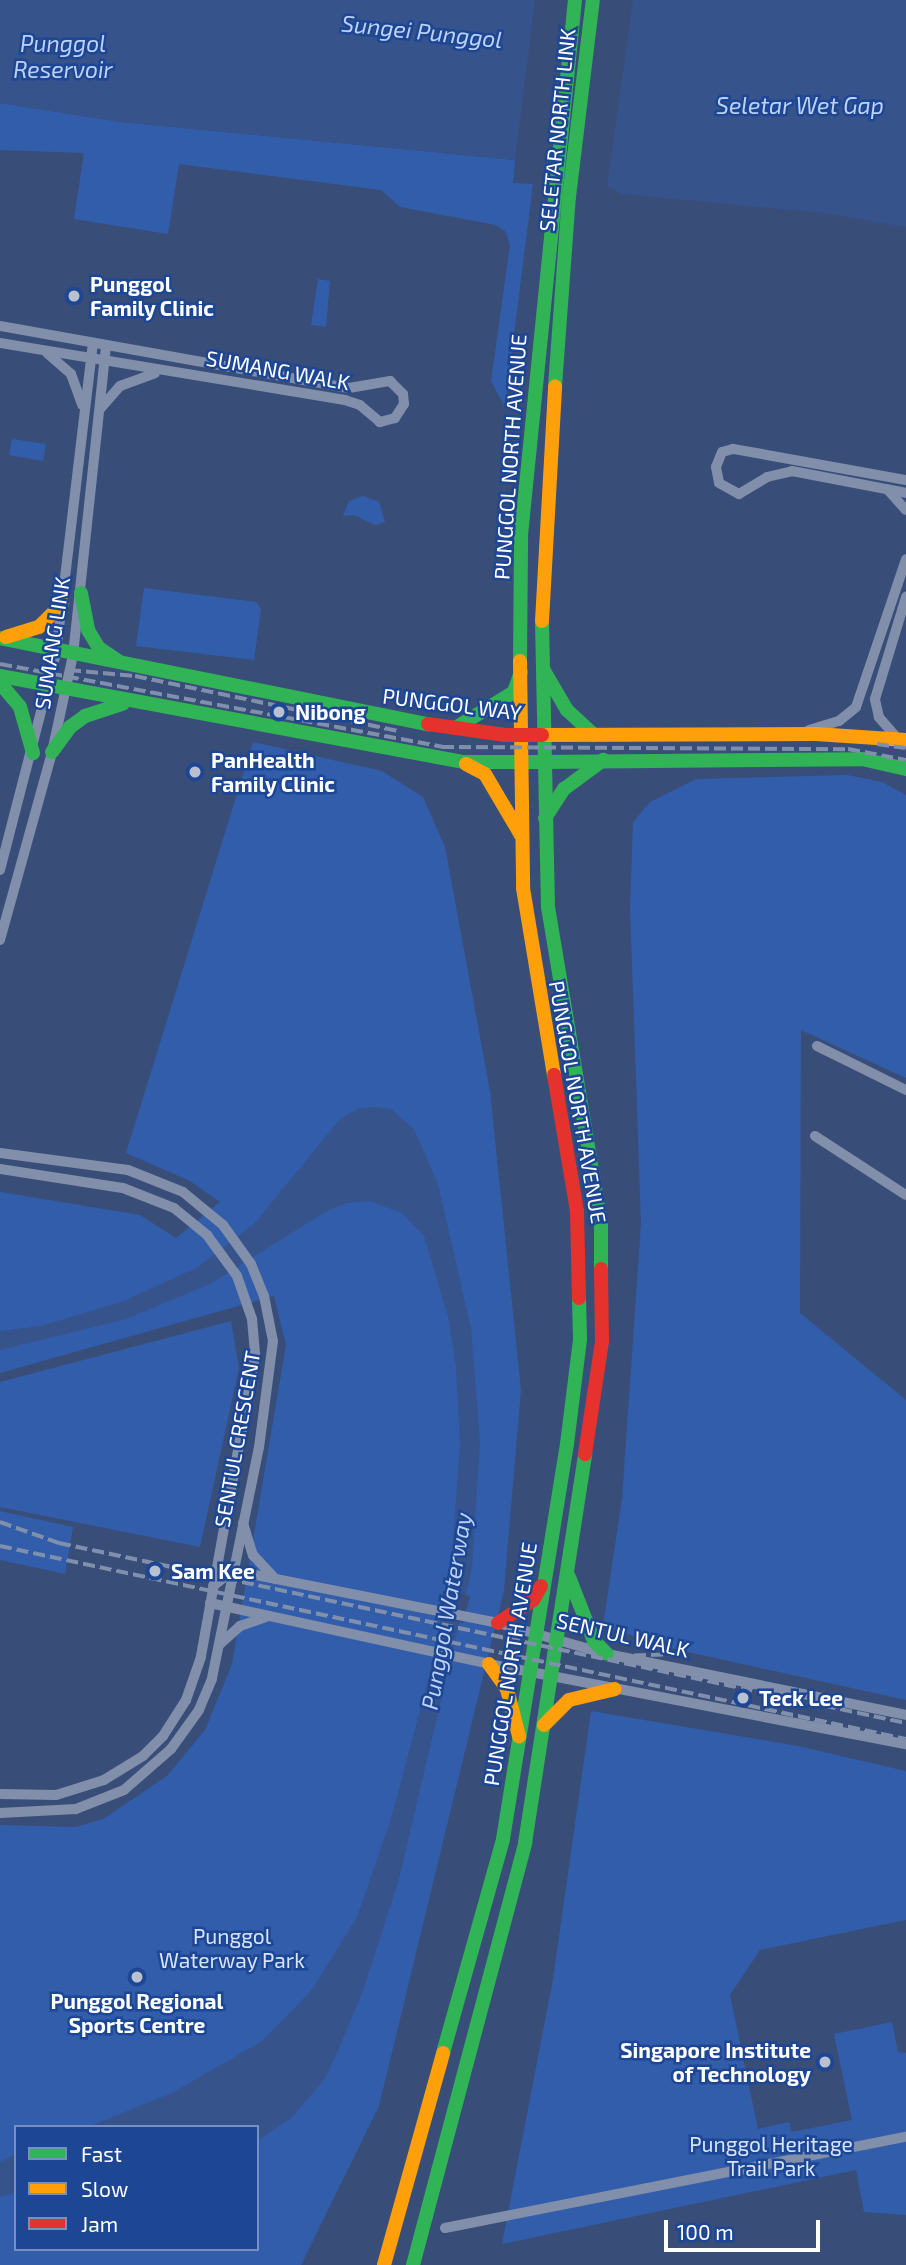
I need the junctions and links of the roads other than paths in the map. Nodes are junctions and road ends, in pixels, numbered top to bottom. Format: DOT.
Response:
graph roads {
  1 [pos="575,0"];
  2 [pos="593,0"];
  3 [pos="550,220"];
  4 [pos="565,264"];
  5 [pos="0,326"];
  6 [pos="0,343"];
  7 [pos="93,344"];
  8 [pos="106,346"];
  9 [pos="45,351"];
  10 [pos="90,359"];
  11 [pos="104,362"];
  12 [pos="159,372"];
  13 [pos="84,412"];
  14 [pos="97,412"];
  15 [pos="906,480"];
  16 [pos="886,489"];
  17 [pos="906,493"];
  18 [pos="906,510"];
  19 [pos="906,559"];
  20 [pos="81,593"];
  21 [pos="906,597"];
  22 [pos="62,604"];
  23 [pos="0,638"];
  24 [pos="56,653"];
  25 [pos="72,655"];
  26 [pos="540,664"];
  27 [pos="131,668"];
  28 [pos="521,672"];
  29 [pos="0,676"];
  30 [pos="0,683"];
  31 [pos="49,686"];
  32 [pos="66,690"];
  33 [pos="132,702"];
  34 [pos="457,727"];
  35 [pos="799,734"];
  36 [pos="519,735"];
  37 [pos="542,735"];
  38 [pos="594,735"];
  39 [pos="902,739"];
  40 [pos="52,752"];
  41 [pos="33,753"];
  42 [pos="603,760"];
  43 [pos="464,762"];
  44 [pos="543,762"];
  45 [pos="520,763"];
  46 [pos="906,769"];
  47 [pos="545,820"];
  48 [pos="521,835"];
  49 [pos="0,870"];
  50 [pos="0,940"];
  51 [pos="817,1046"];
  52 [pos="906,1090"];
  53 [pos="815,1136"];
  54 [pos="2,1153"];
  55 [pos="0,1169"];
  56 [pos="906,1195"];
  57 [pos="243,1523"];
  58 [pos="232,1571"];
  59 [pos="568,1576"];
  60 [pos="275,1579"];
  61 [pos="545,1579"];
  62 [pos="213,1586"];
  63 [pos="210,1603"];
  64 [pos="226,1607"];
  65 [pos="268,1616"];
  66 [pos="498,1623"];
  67 [pos="536,1634"];
  68 [pos="557,1641"];
  69 [pos="220,1645"];
  70 [pos="607,1654"];
  71 [pos="489,1664"];
  72 [pos="530,1672"];
  73 [pos="551,1677"];
  74 [pos="615,1689"];
  75 [pos="906,1715"];
  76 [pos="543,1726"];
  77 [pos="521,1744"];
  78 [pos="906,1744"];
  79 [pos="0,1794"];
  80 [pos="0,1813"];
  81 [pos="906,2137"];
  82 [pos="445,2228"];
  83 [pos="384,2265"];
  84 [pos="413,2265"];
  1 -- 3 [label="main road, SELETAR NORTH LINK"];
  2 -- 4 [label="main road, SELETAR NORTH LINK"];
  3 -- 28 [label="main road, PUNGGOL NORTH AVENUE"];
  4 -- 26 [label="main road, PUNGGOL NORTH AVENUE"];
  5 -- 7 [label="street, SUMANG WALK"];
  6 -- 9 [label="street, SUMANG WALK"];
  7 -- 8 [label="street, SUMANG WALK"];
  7 -- 10 [label="street, SUMANG LINK"];
  8 -- 11 [label="street, SUMANG LINK"];
  8 -- 12 [label="street, SUMANG WALK"];
  9 -- 10 [label="street, SUMANG WALK"];
  9 -- 13 [label="street"];
  10 -- 11 [label="street, SUMANG WALK"];
  10 -- 13 [label="street, SUMANG LINK"];
  11 -- 12 [label="street, SUMANG WALK"];
  11 -- 14 [label="street, SUMANG LINK"];
  12 -- 14 [label="street"];
  13 -- 22 [label="street, SUMANG LINK"];
  14 -- 20 [label="street, SUMANG LINK"];
  15 -- 16 [label="street"];
  16 -- 17 [label="street"];
  16 -- 18 [label="street"];
  19 -- 35 [label="street"];
  20 -- 25 [label="street, SUMANG LINK"];
  20 -- 27 [label="main road"];
  21 -- 39 [label="street"];
  22 -- 23 [label="main road"];
  22 -- 24 [label="street, SUMANG LINK"];
  23 -- 24 [label="main road, PUNGGOL WAY"];
  24 -- 25 [label="main road, PUNGGOL WAY"];
  24 -- 31 [label="street, SUMANG LINK"];
  25 -- 27 [label="main road, PUNGGOL WAY"];
  25 -- 32 [label="street, SUMANG LINK"];
  26 -- 37 [label="main road, PUNGGOL NORTH AVENUE"];
  26 -- 38 [label="main road"];
  27 -- 34 [label="main road, PUNGGOL WAY"];
  28 -- 34 [label="main road"];
  28 -- 36 [label="main road, PUNGGOL NORTH AVENUE"];
  29 -- 31 [label="main road"];
  30 -- 41 [label="main road"];
  31 -- 32 [label="main road"];
  31 -- 41 [label="street, SUMANG LINK"];
  32 -- 33 [label="main road"];
  32 -- 40 [label="street, SUMANG LINK"];
  33 -- 40 [label="main road"];
  33 -- 43 [label="main road"];
  34 -- 36 [label="main road, PUNGGOL WAY"];
  35 -- 38 [label="main road, PUNGGOL WAY"];
  35 -- 39 [label="main road, PUNGGOL WAY"];
  36 -- 37 [label="main road, PUNGGOL WAY"];
  36 -- 45 [label="main road, PUNGGOL NORTH AVENUE"];
  37 -- 38 [label="main road, PUNGGOL WAY"];
  37 -- 44 [label="main road, PUNGGOL NORTH AVENUE"];
  40 -- 50 [label="street, SUMANG LINK"];
  41 -- 49 [label="street, SUMANG LINK"];
  42 -- 44 [label="main road"];
  42 -- 46 [label="main road"];
  42 -- 47 [label="main road"];
  43 -- 45 [label="main road"];
  43 -- 48 [label="main road"];
  44 -- 45 [label="main road"];
  44 -- 47 [label="main road, PUNGGOL NORTH AVENUE"];
  45 -- 48 [label="main road, PUNGGOL NORTH AVENUE"];
  47 -- 59 [label="main road, PUNGGOL NORTH AVENUE"];
  48 -- 61 [label="main road, PUNGGOL NORTH AVENUE"];
  51 -- 52 [label="street"];
  53 -- 56 [label="street"];
  54 -- 57 [label="street, SENTUL CRESCENT"];
  55 -- 62 [label="street, SENTUL CRESCENT"];
  57 -- 58 [label="street, SENTUL CRESCENT"];
  57 -- 60 [label="street"];
  58 -- 60 [label="street, SENTUL WALK"];
  58 -- 62 [label="street"];
  58 -- 64 [label="street, SENTUL CRESCENT"];
  59 -- 68 [label="main road, PUNGGOL NORTH AVENUE"];
  59 -- 70 [label="main road"];
  60 -- 66 [label="street, SENTUL WALK"];
  61 -- 66 [label="main road"];
  61 -- 67 [label="main road, PUNGGOL NORTH AVENUE"];
  62 -- 63 [label="street, SENTUL CRESCENT"];
  63 -- 64 [label="street"];
  63 -- 79 [label="street, SENTUL CRESCENT"];
  64 -- 65 [label="street"];
  64 -- 69 [label="street, SENTUL CRESCENT"];
  65 -- 69 [label="street"];
  65 -- 71 [label="street"];
  66 -- 67 [label="street, SENTUL WALK"];
  67 -- 68 [label="street, SENTUL WALK"];
  67 -- 72 [label="main road, PUNGGOL NORTH AVENUE"];
  68 -- 70 [label="street, SENTUL WALK"];
  68 -- 73 [label="main road, PUNGGOL NORTH AVENUE"];
  69 -- 80 [label="street, SENTUL CRESCENT"];
  70 -- 75 [label="street, SENTUL WALK"];
  71 -- 72 [label="street"];
  71 -- 77 [label="main road"];
  72 -- 73 [label="street"];
  72 -- 77 [label="main road, PUNGGOL NORTH AVENUE"];
  73 -- 74 [label="street"];
  73 -- 76 [label="main road, PUNGGOL NORTH AVENUE"];
  74 -- 76 [label="main road"];
  74 -- 78 [label="street"];
  76 -- 84 [label="main road, PUNGGOL NORTH AVENUE"];
  77 -- 83 [label="main road, PUNGGOL NORTH AVENUE"];
  81 -- 82 [label="street"];
}
